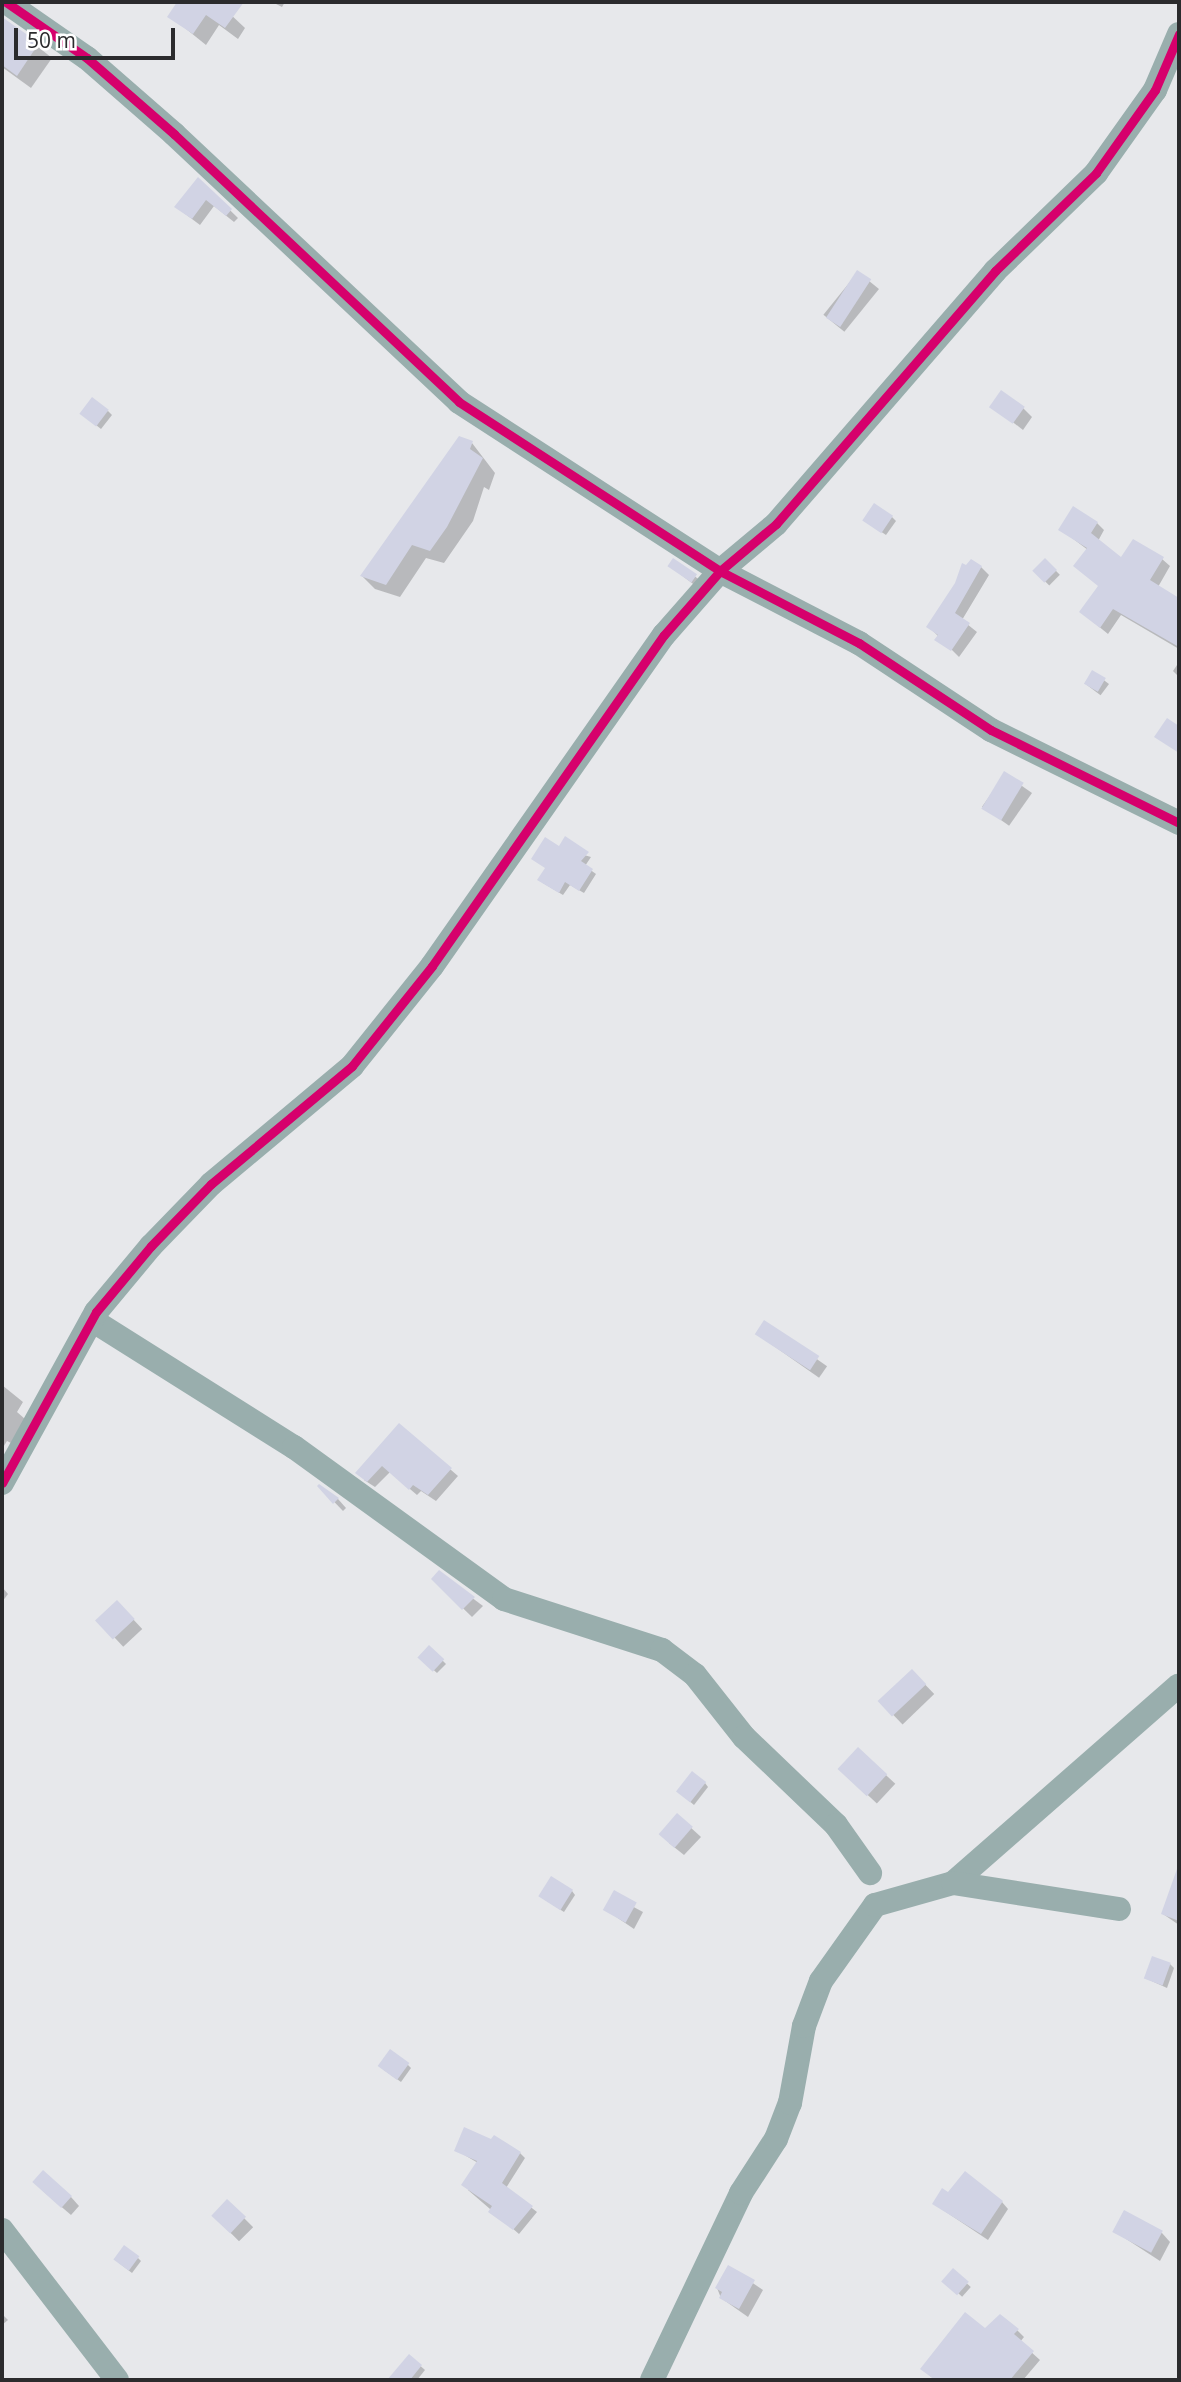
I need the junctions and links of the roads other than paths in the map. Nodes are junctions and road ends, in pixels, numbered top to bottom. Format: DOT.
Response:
graph roads {
  1 [pos="6,2"];
  2 [pos="1179,34"];
  3 [pos="720,571"];
  4 [pos="1179,822"];
  5 [pos="92,1320"];
  6 [pos="2,1483"];
  7 [pos="1179,1685"];
  8 [pos="870,1873"];
  9 [pos="953,1883"];
  10 [pos="1119,1909"];
  11 [pos="2,2230"];
  12 [pos="117,2380"];
  13 [pos="652,2380"];
  1 -- 3 [label="street"];
  2 -- 3 [label="street"];
  3 -- 4 [label="street"];
  3 -- 5 [label="street"];
  5 -- 6 [label="street"];
  5 -- 8 [label="street"];
  7 -- 9 [label="street"];
  9 -- 10 [label="street"];
  9 -- 13 [label="street"];
  11 -- 12 [label="street"];
}
